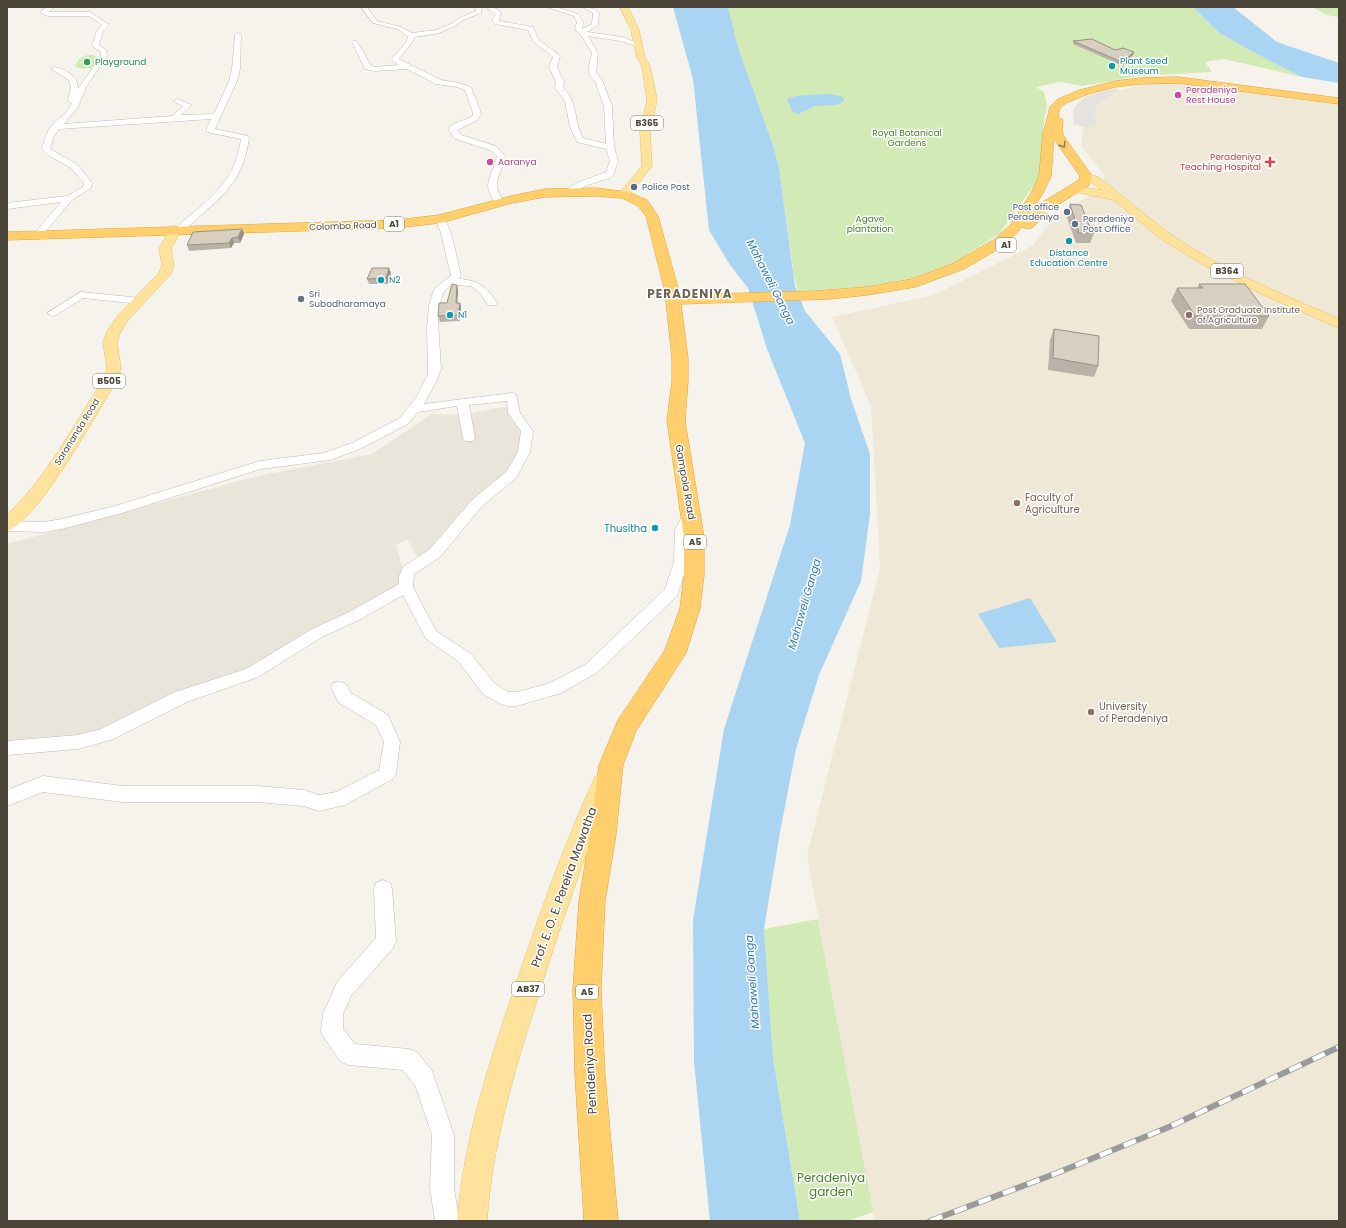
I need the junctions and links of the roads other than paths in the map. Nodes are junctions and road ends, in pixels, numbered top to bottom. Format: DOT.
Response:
graph roads {
  1 [pos="52,7"];
  2 [pos="364,7"];
  3 [pos="479,7"];
  4 [pos="489,7"];
  5 [pos="550,7"];
  6 [pos="585,7"];
  7 [pos="624,7"];
  8 [pos="632,7"];
  9 [pos="583,33"];
  10 [pos="238,35"];
  11 [pos="411,35"];
  12 [pos="356,42"];
  13 [pos="638,45"];
  14 [pos="646,66"];
  15 [pos="406,67"];
  16 [pos="55,69"];
  17 [pos="1070,98"];
  18 [pos="177,101"];
  19 [pos="1339,101"];
  20 [pos="72,110"];
  21 [pos="216,116"];
  22 [pos="174,118"];
  23 [pos="55,127"];
  24 [pos="610,147"];
  25 [pos="1054,171"];
  26 [pos="1086,176"];
  27 [pos="639,177"];
  28 [pos="1074,189"];
  29 [pos="568,192"];
  30 [pos="606,192"];
  31 [pos="624,195"];
  32 [pos="69,198"];
  33 [pos="1124,202"];
  34 [pos="500,203"];
  35 [pos="7,206"];
  36 [pos="440,219"];
  37 [pos="177,230"];
  38 [pos="38,235"];
  39 [pos="7,236"];
  40 [pos="449,282"];
  41 [pos="70,291"];
  42 [pos="81,295"];
  43 [pos="817,295"];
  44 [pos="673,300"];
  45 [pos="140,301"];
  46 [pos="492,303"];
  47 [pos="52,313"];
  48 [pos="1339,324"];
  49 [pos="462,402"];
  50 [pos="414,410"];
  51 [pos="469,438"];
  52 [pos="691,511"];
  53 [pos="7,526"];
  54 [pos="406,587"];
  55 [pos="339,688"];
  56 [pos="7,748"];
  57 [pos="611,765"];
  58 [pos="7,798"];
  59 [pos="383,889"];
  60 [pos="447,1221"];
  61 [pos="472,1221"];
  62 [pos="601,1221"];
  1 -- 20 [label="street"];
  2 -- 11 [label="street"];
  3 -- 11 [label="street"];
  4 -- 24 [label="street"];
  5 -- 9 [label="street"];
  6 -- 9 [label="street"];
  7 -- 13 [label="main road, B365"];
  8 -- 14 [label="main road, B365"];
  9 -- 13 [label="street"];
  9 -- 24 [label="street"];
  10 -- 21 [label="street"];
  11 -- 15 [label="street"];
  12 -- 15 [label="street"];
  13 -- 14 [label="main road, B365"];
  14 -- 27 [label="main road, B365"];
  15 -- 34 [label="street"];
  16 -- 20 [label="street"];
  17 -- 19 [label="highway, A1"];
  17 -- 25 [label="highway, A1"];
  17 -- 26 [label="highway, one-way"];
  18 -- 22 [label="street"];
  20 -- 23 [label="street"];
  21 -- 22 [label="street"];
  21 -- 37 [label="street"];
  22 -- 23 [label="street"];
  23 -- 32 [label="street"];
  24 -- 29 [label="street"];
  25 -- 26 [label="highway"];
  25 -- 28 [label="highway"];
  25 -- 43 [label="highway, A1"];
  26 -- 28 [label="highway, A1"];
  26 -- 33 [label="main road, B364"];
  27 -- 30 [label="main road"];
  27 -- 31 [label="main road, B365"];
  28 -- 33 [label="main road, B364"];
  28 -- 43 [label="highway, A1"];
  29 -- 30 [label="highway, Colombo Road / A1"];
  29 -- 34 [label="highway, Colombo Road / A1"];
  30 -- 31 [label="highway, Colombo Road / A1"];
  31 -- 44 [label="highway, Colombo Road / A1"];
  32 -- 35 [label="street"];
  32 -- 38 [label="street"];
  33 -- 48 [label="main road, B364"];
  34 -- 36 [label="highway, Colombo Road / A1"];
  36 -- 37 [label="highway, Colombo Road / A1"];
  36 -- 40 [label="street"];
  37 -- 38 [label="highway, Colombo Road / A1"];
  37 -- 45 [label="main road, Sarananda Road / B505"];
  38 -- 39 [label="highway, Colombo Road / A1"];
  40 -- 46 [label="street"];
  40 -- 50 [label="street"];
  41 -- 42 [label="street"];
  42 -- 45 [label="street"];
  42 -- 47 [label="street"];
  43 -- 44 [label="highway, A1"];
  44 -- 52 [label="highway, Gampola Road / A5"];
  45 -- 53 [label="main road, Sarananda Road / B505"];
  49 -- 50 [label="street"];
  49 -- 51 [label="street"];
  49 -- 54 [label="street"];
  50 -- 53 [label="street"];
  52 -- 54 [label="street"];
  52 -- 57 [label="highway, Gampola Road / A5"];
  54 -- 56 [label="street"];
  55 -- 58 [label="street"];
  57 -- 61 [label="main road, Prof. E. O. E. Pereira Mawatha / AB37"];
  57 -- 62 [label="highway, Penideniya Road / A5"];
  59 -- 60 [label="street"];
}
